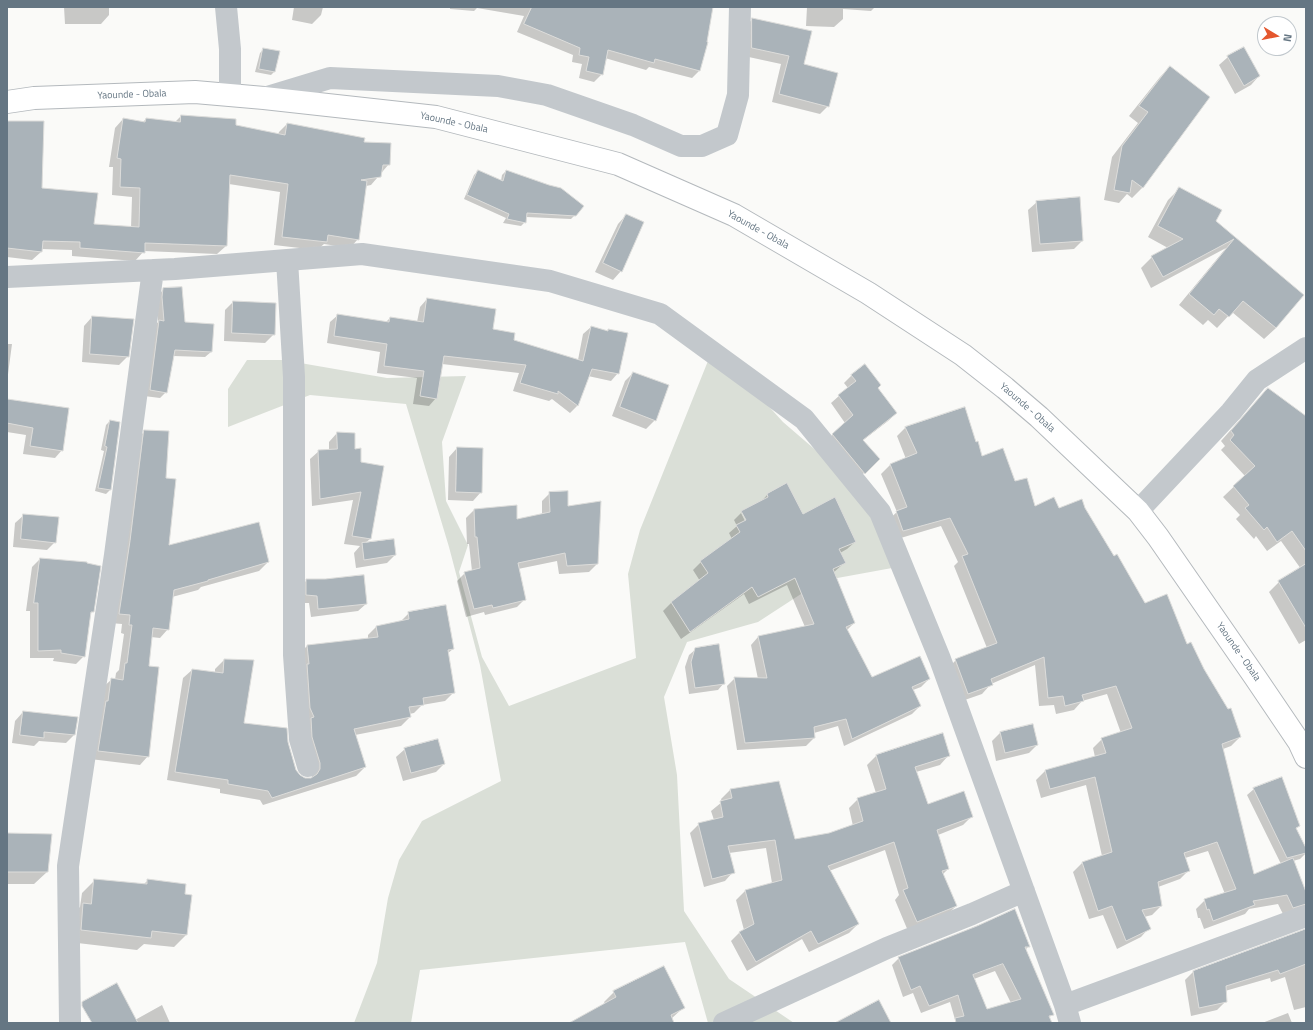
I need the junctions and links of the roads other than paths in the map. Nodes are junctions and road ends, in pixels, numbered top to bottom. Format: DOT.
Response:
graph roads {
  1 [pos="226,7"];
  2 [pos="740,7"];
  3 [pos="230,95"];
  4 [pos="264,98"];
  5 [pos="7,102"];
  6 [pos="288,260"];
  7 [pos="153,270"];
  8 [pos="7,276"];
  9 [pos="1306,348"];
  10 [pos="1138,511"];
  11 [pos="1306,757"];
  12 [pos="308,766"];
  13 [pos="1024,891"];
  14 [pos="1306,916"];
  15 [pos="1068,1014"];
  16 [pos="70,1023"];
  17 [pos="724,1023"];
  1 -- 3 [label="street"];
  2 -- 4 [label="street"];
  3 -- 4 [label="highway, Yaounde - Obala"];
  3 -- 5 [label="highway, Yaounde - Obala"];
  4 -- 10 [label="highway, Yaounde - Obala"];
  6 -- 7 [label="street"];
  6 -- 12 [label="street"];
  6 -- 13 [label="street"];
  7 -- 8 [label="street"];
  7 -- 16 [label="street"];
  9 -- 10 [label="street"];
  10 -- 11 [label="highway, Yaounde - Obala"];
  13 -- 15 [label="street"];
  13 -- 17 [label="street"];
  14 -- 15 [label="street"];
}
